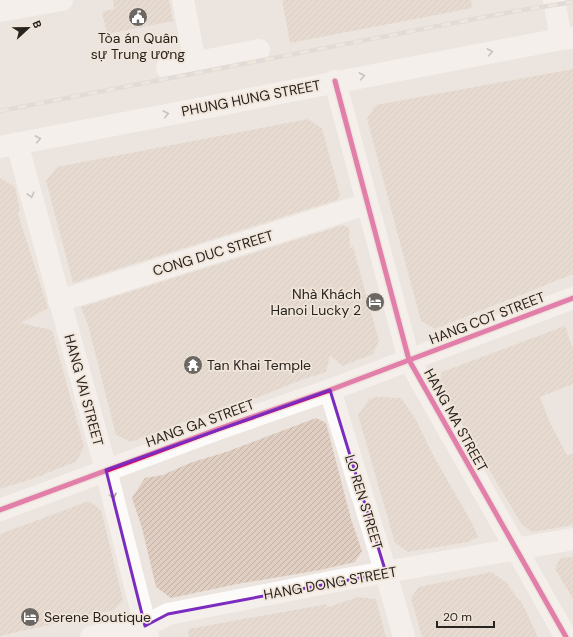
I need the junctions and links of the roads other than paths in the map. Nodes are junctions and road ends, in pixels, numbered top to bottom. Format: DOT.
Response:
graph roads {
  1 [pos="62,0"];
  2 [pos="183,0"];
  3 [pos="554,0"];
  4 [pos="0,11"];
  5 [pos="567,38"];
  6 [pos="259,50"];
  7 [pos="195,63"];
  8 [pos="167,68"];
  9 [pos="335,81"];
  10 [pos="8,145"];
  11 [pos="367,204"];
  12 [pos="573,298"];
  13 [pos="59,301"];
  14 [pos="409,360"];
  15 [pos="330,390"];
  16 [pos="106,470"];
  17 [pos="0,510"];
  18 [pos="573,539"];
  19 [pos="517,550"];
  20 [pos="386,573"];
  21 [pos="146,631"];
  22 [pos="91,637"];
  23 [pos="404,637"];
  24 [pos="566,637"];
  1 -- 4 [label="street"];
  2 -- 7 [label="street"];
  3 -- 5 [label="street"];
  9 -- 5 [label="street, PHUNG HUNG STREET, one-way"];
  6 -- 7 [label="street"];
  7 -- 8 [label="street"];
  10 -- 9 [label="street, PHUNG HUNG STREET, one-way"];
  9 -- 11 [label="street, HANG MA STREET"];
  10 -- 13 [label="street, HANG VAI STREET, one-way"];
  11 -- 13 [label="street, CONG DUC STREET"];
  11 -- 14 [label="street, HANG MA STREET"];
  12 -- 14 [label="street, HANG COT STREET"];
  13 -- 16 [label="street, HANG VAI STREET"];
  14 -- 15 [label="street, HANG GA STREET"];
  14 -- 19 [label="street, HANG MA STREET"];
  15 -- 16 [label="street, HANG GA STREET"];
  15 -- 20 [label="street, LO REN STREET"];
  16 -- 17 [label="street, HANG GA STREET"];
  16 -- 21 [label="street, HANG VAI STREET, one-way"];
  18 -- 19 [label="street, HANG DONG STREET"];
  19 -- 20 [label="street, HANG DONG STREET"];
  19 -- 24 [label="street, HANG MA STREET"];
  20 -- 21 [label="street, HANG DONG STREET"];
  20 -- 23 [label="street, LO REN STREET"];
  21 -- 22 [label="street, HANG DONG STREET"];
}
